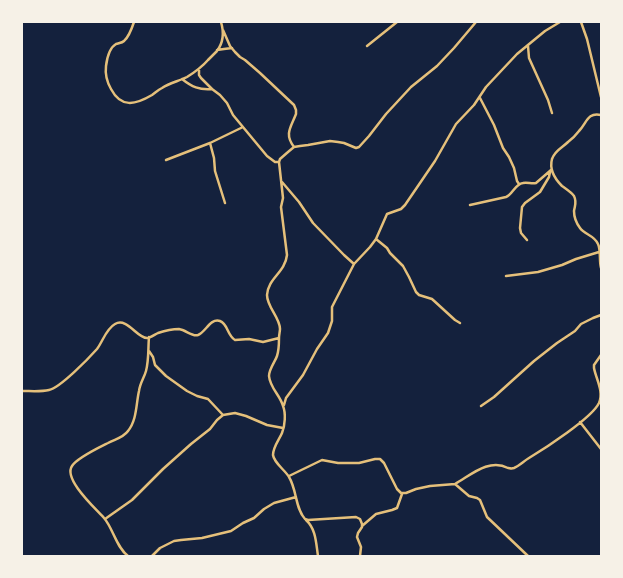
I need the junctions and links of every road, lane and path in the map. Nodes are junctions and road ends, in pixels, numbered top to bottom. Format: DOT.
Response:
graph roads {
  1 [pos="134,22"];
  2 [pos="221,22"];
  3 [pos="397,22"];
  4 [pos="476,22"];
  5 [pos="560,22"];
  6 [pos="581,22"];
  7 [pos="223,30"];
  8 [pos="528,45"];
  9 [pos="367,46"];
  10 [pos="232,48"];
  11 [pos="218,50"];
  12 [pos="199,70"];
  13 [pos="182,79"];
  14 [pos="212,89"];
  15 [pos="479,98"];
  16 [pos="601,98"];
  17 [pos="552,113"];
  18 [pos="601,115"];
  19 [pos="242,127"];
  20 [pos="210,142"];
  21 [pos="294,147"];
  22 [pos="166,160"];
  23 [pos="280,162"];
  24 [pos="550,171"];
  25 [pos="281,181"];
  26 [pos="519,184"];
  27 [pos="225,203"];
  28 [pos="470,205"];
  29 [pos="376,238"];
  30 [pos="527,240"];
  31 [pos="599,252"];
  32 [pos="354,264"];
  33 [pos="601,268"];
  34 [pos="506,276"];
  35 [pos="601,315"];
  36 [pos="460,323"];
  37 [pos="149,337"];
  38 [pos="279,338"];
  39 [pos="148,351"];
  40 [pos="601,355"];
  41 [pos="22,391"];
  42 [pos="600,401"];
  43 [pos="283,405"];
  44 [pos="481,406"];
  45 [pos="223,415"];
  46 [pos="580,422"];
  47 [pos="283,428"];
  48 [pos="601,449"];
  49 [pos="289,476"];
  50 [pos="455,484"];
  51 [pos="402,494"];
  52 [pos="296,497"];
  53 [pos="105,519"];
  54 [pos="306,520"];
  55 [pos="362,527"];
  56 [pos="128,556"];
  57 [pos="152,556"];
  58 [pos="318,556"];
  59 [pos="360,556"];
  60 [pos="527,556"];
  1 -- 13 [label="street"];
  2 -- 7 [label="street"];
  3 -- 9 [label="street"];
  4 -- 21 [label="street"];
  5 -- 8 [label="street"];
  6 -- 16 [label="street"];
  7 -- 10 [label="street"];
  7 -- 11 [label="street"];
  8 -- 15 [label="street"];
  8 -- 17 [label="street"];
  10 -- 11 [label="street"];
  10 -- 21 [label="street"];
  11 -- 12 [label="street"];
  12 -- 13 [label="street"];
  12 -- 14 [label="street"];
  13 -- 14 [label="street"];
  14 -- 19 [label="street"];
  15 -- 26 [label="street"];
  15 -- 29 [label="street"];
  18 -- 24 [label="street"];
  19 -- 20 [label="street"];
  19 -- 23 [label="street"];
  20 -- 22 [label="street"];
  20 -- 27 [label="street"];
  21 -- 23 [label="street"];
  23 -- 25 [label="street"];
  24 -- 26 [label="street"];
  24 -- 30 [label="street"];
  24 -- 31 [label="street"];
  25 -- 32 [label="street"];
  25 -- 38 [label="street"];
  26 -- 28 [label="street"];
  29 -- 32 [label="street"];
  29 -- 36 [label="street"];
  31 -- 33 [label="street"];
  31 -- 34 [label="street"];
  32 -- 43 [label="street"];
  35 -- 44 [label="street"];
  37 -- 38 [label="street"];
  37 -- 39 [label="street"];
  37 -- 41 [label="street"];
  38 -- 43 [label="street"];
  39 -- 45 [label="street"];
  39 -- 53 [label="street"];
  40 -- 42 [label="street"];
  42 -- 46 [label="street"];
  43 -- 47 [label="street"];
  45 -- 47 [label="street"];
  45 -- 53 [label="street"];
  46 -- 48 [label="street"];
  46 -- 50 [label="street"];
  47 -- 49 [label="street"];
  49 -- 51 [label="street"];
  49 -- 52 [label="street"];
  50 -- 51 [label="street"];
  50 -- 60 [label="street"];
  51 -- 55 [label="street"];
  52 -- 54 [label="street"];
  52 -- 57 [label="street"];
  53 -- 56 [label="street"];
  54 -- 55 [label="street"];
  54 -- 58 [label="street"];
  55 -- 59 [label="street"];
}
